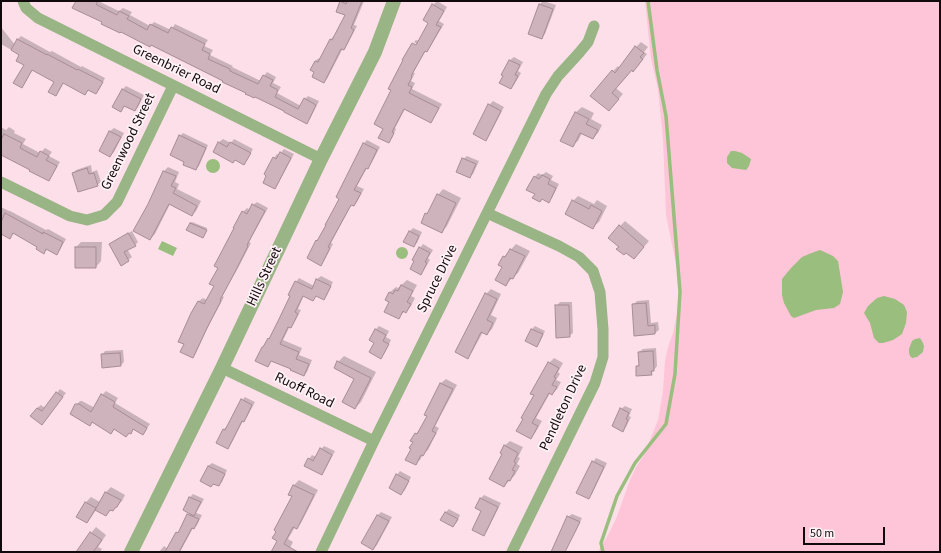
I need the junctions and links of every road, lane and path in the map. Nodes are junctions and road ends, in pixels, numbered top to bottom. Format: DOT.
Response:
graph roads {
  1 [pos="23,1"];
  2 [pos="394,1"];
  3 [pos="594,26"];
  4 [pos="173,86"];
  5 [pos="321,159"];
  6 [pos="1,182"];
  7 [pos="487,213"];
  8 [pos="222,368"];
  9 [pos="374,441"];
  10 [pos="131,552"];
  11 [pos="321,552"];
  12 [pos="512,552"];
  1 -- 4 [label="street, Greenbrier Road"];
  2 -- 5 [label="street, Hills Street"];
  3 -- 7 [label="street, Spruce Drive"];
  4 -- 5 [label="street, Greenbrier Road"];
  4 -- 6 [label="street, Greenwood Street"];
  5 -- 8 [label="street, Hills Street"];
  7 -- 9 [label="street, Spruce Drive"];
  7 -- 12 [label="street, Pendleton Drive"];
  8 -- 9 [label="street, Ruoff Road"];
  8 -- 10 [label="street, Hills Street"];
  9 -- 11 [label="street, Spruce Drive"];
}
